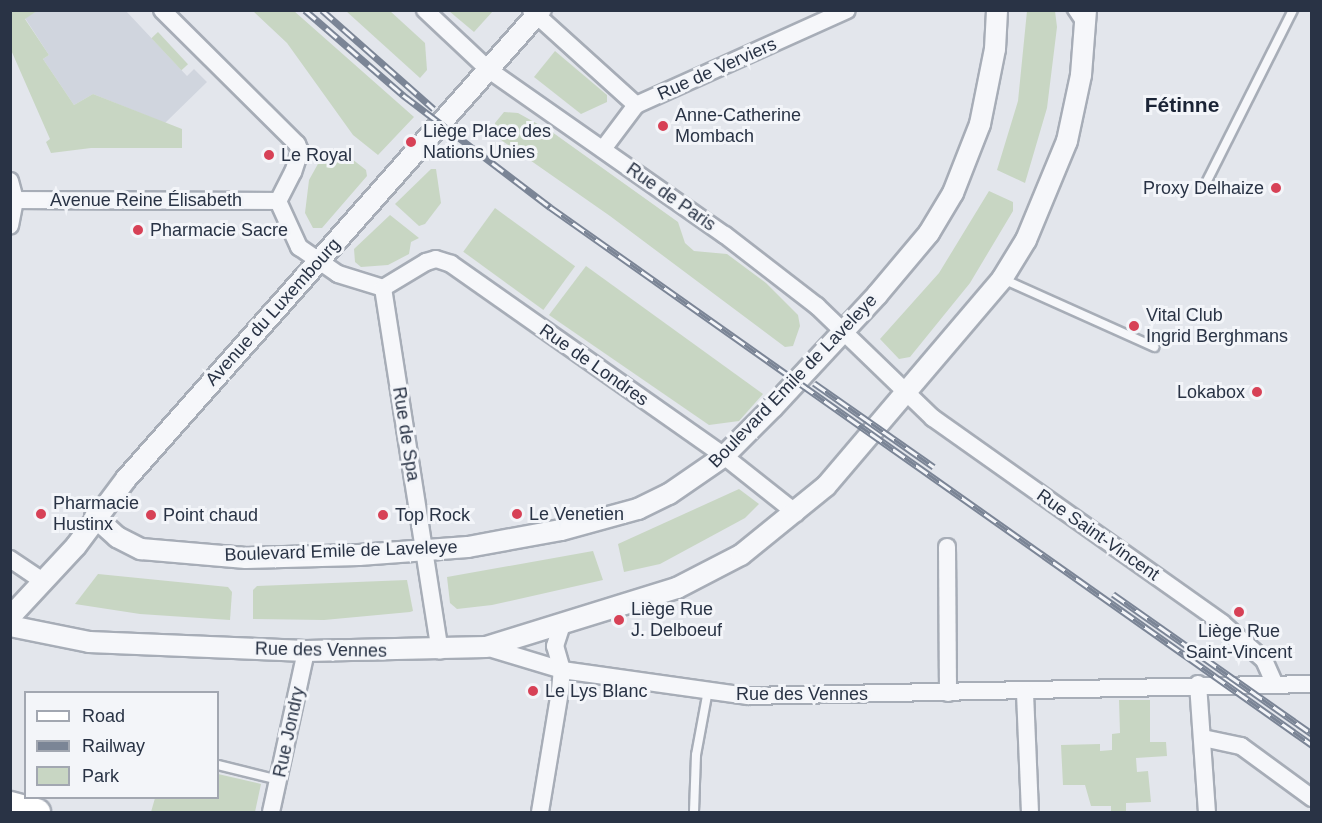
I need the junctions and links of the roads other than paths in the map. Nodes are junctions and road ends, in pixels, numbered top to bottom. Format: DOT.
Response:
graph roads {
  1 [pos="162,10"];
  2 [pos="425,10"];
  3 [pos="848,10"];
  4 [pos="997,10"];
  5 [pos="1072,10"];
  6 [pos="1086,10"];
  7 [pos="1293,10"];
  8 [pos="536,12"];
  9 [pos="1085,31"];
  10 [pos="489,70"];
  11 [pos="636,105"];
  12 [pos="603,149"];
  13 [pos="10,181"];
  14 [pos="1205,185"];
  15 [pos="15,200"];
  16 [pos="278,201"];
  17 [pos="10,226"];
  18 [pos="318,261"];
  19 [pos="1002,279"];
  20 [pos="383,288"];
  21 [pos="845,331"];
  22 [pos="1154,347"];
  23 [pos="909,394"];
  24 [pos="724,456"];
  25 [pos="796,513"];
  26 [pos="95,517"];
  27 [pos="947,547"];
  28 [pos="424,550"];
  29 [pos="10,559"];
  30 [pos="44,582"];
  31 [pos="10,617"];
  32 [pos="563,622"];
  33 [pos="10,626"];
  34 [pos="486,647"];
  35 [pos="306,651"];
  36 [pos="440,651"];
  37 [pos="562,669"];
  38 [pos="1198,684"];
  39 [pos="1311,684"];
  40 [pos="1275,685"];
  41 [pos="708,690"];
  42 [pos="948,693"];
  43 [pos="1025,693"];
  44 [pos="1203,738"];
  45 [pos="219,765"];
  46 [pos="279,780"];
  47 [pos="1311,798"];
  48 [pos="10,805"];
  49 [pos="37,813"];
  50 [pos="271,813"];
  51 [pos="540,813"];
  52 [pos="694,813"];
  53 [pos="1030,813"];
  54 [pos="1207,813"];
  1 -- 16 [label="street"];
  2 -- 10 [label="street, Rue de Paris"];
  3 -- 11 [label="street, Rue de Verviers"];
  4 -- 21 [label="street, Boulevard Emile de Laveleye"];
  5 -- 9 [label="lane"];
  6 -- 9 [label="street"];
  7 -- 14 [label="lane"];
  8 -- 10 [label="street, Avenue du Luxembourg"];
  8 -- 11 [label="street"];
  9 -- 19 [label="street"];
  10 -- 12 [label="street, Rue de Paris"];
  10 -- 18 [label="street, Avenue du Luxembourg"];
  11 -- 12 [label="street, Rue de Verviers"];
  12 -- 21 [label="street, Rue de Paris"];
  13 -- 15 [label="street"];
  15 -- 16 [label="street, Avenue Reine Élisabeth"];
  15 -- 17 [label="street"];
  16 -- 18 [label="street"];
  18 -- 20 [label="street"];
  18 -- 26 [label="street, Avenue du Luxembourg"];
  19 -- 22 [label="lane"];
  19 -- 23 [label="street"];
  20 -- 24 [label="street, Rue de Londres"];
  20 -- 28 [label="street, Rue de Spa"];
  21 -- 23 [label="street, Rue de Paris"];
  21 -- 24 [label="street, Boulevard Emile de Laveleye"];
  23 -- 25 [label="street"];
  23 -- 40 [label="street, Rue Saint-Vincent"];
  24 -- 25 [label="street, Rue de Londres"];
  24 -- 28 [label="street, Boulevard Emile de Laveleye"];
  25 -- 32 [label="street"];
  26 -- 28 [label="street, Boulevard Emile de Laveleye"];
  26 -- 30 [label="street, Avenue du Luxembourg"];
  27 -- 42 [label="street"];
  28 -- 36 [label="street, Rue de Spa"];
  29 -- 30 [label="street"];
  30 -- 31 [label="street, Avenue du Luxembourg"];
  32 -- 34 [label="street"];
  32 -- 37 [label="street"];
  33 -- 35 [label="street, Rue des Vennes"];
  34 -- 36 [label="street, Rue des Vennes"];
  34 -- 37 [label="street, Rue des Vennes"];
  35 -- 36 [label="street, Rue des Vennes"];
  35 -- 46 [label="street, Rue Jondry"];
  37 -- 41 [label="street, Rue des Vennes"];
  37 -- 51 [label="street"];
  38 -- 40 [label="street, Rue des Vennes"];
  38 -- 43 [label="street, Rue des Vennes"];
  38 -- 44 [label="street"];
  39 -- 40 [label="street, Rue des Vennes"];
  41 -- 42 [label="street, Rue des Vennes"];
  41 -- 52 [label="lane"];
  42 -- 43 [label="street, Rue des Vennes"];
  43 -- 53 [label="street"];
  44 -- 47 [label="street"];
  44 -- 54 [label="street"];
  45 -- 46 [label="lane"];
  46 -- 50 [label="street, Rue Jondry"];
  48 -- 49 [label="main road"];
}
